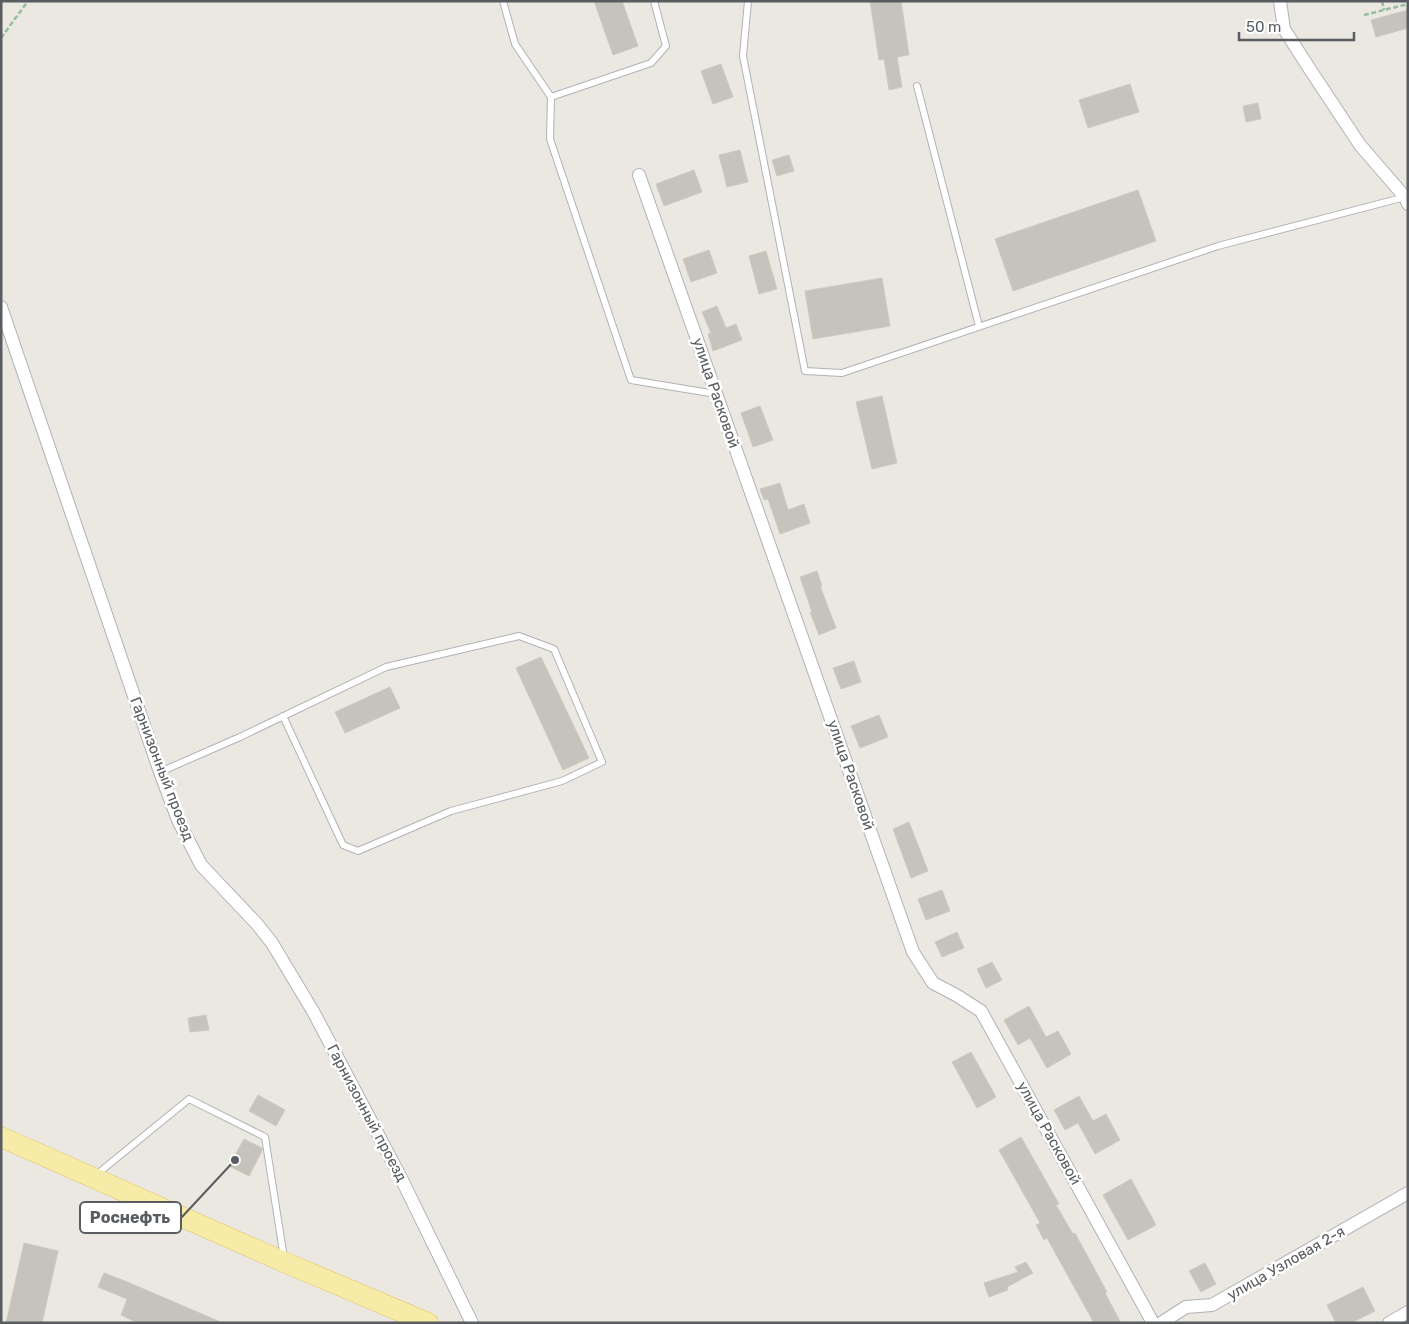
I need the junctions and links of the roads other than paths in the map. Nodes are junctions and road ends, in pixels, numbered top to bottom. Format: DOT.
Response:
graph roads {
  1 [pos="503,1"];
  2 [pos="654,1"];
  3 [pos="748,1"];
  4 [pos="1280,1"];
  5 [pos="917,86"];
  6 [pos="551,97"];
  7 [pos="639,175"];
  8 [pos="1406,201"];
  9 [pos="1,307"];
  10 [pos="979,326"];
  11 [pos="716,394"];
  12 [pos="283,716"];
  13 [pos="160,772"];
  14 [pos="1,1137"];
  15 [pos="93,1178"];
  16 [pos="1408,1193"];
  17 [pos="284,1262"];
  18 [pos="1408,1312"];
  19 [pos="428,1323"];
  20 [pos="472,1323"];
  21 [pos="1154,1323"];
  22 [pos="1161,1323"];
  23 [pos="1389,1323"];
  1 -- 6 [label="lane"];
  2 -- 6 [label="lane"];
  3 -- 10 [label="lane"];
  4 -- 8 [label="street"];
  5 -- 10 [label="lane"];
  6 -- 11 [label="lane"];
  7 -- 11 [label="street, улица Расковой"];
  8 -- 10 [label="lane"];
  9 -- 13 [label="street, Гарнизонный проезд"];
  11 -- 21 [label="street, улица Расковой"];
  12 -- 12 [label="lane"];
  12 -- 13 [label="lane"];
  13 -- 20 [label="street, Гарнизонный проезд"];
  14 -- 15 [label="main road"];
  15 -- 17 [label="main road"];
  15 -- 17 [label="lane"];
  16 -- 22 [label="street, улица Узловая 2-я"];
  17 -- 19 [label="main road"];
  18 -- 23 [label="street"];
}
